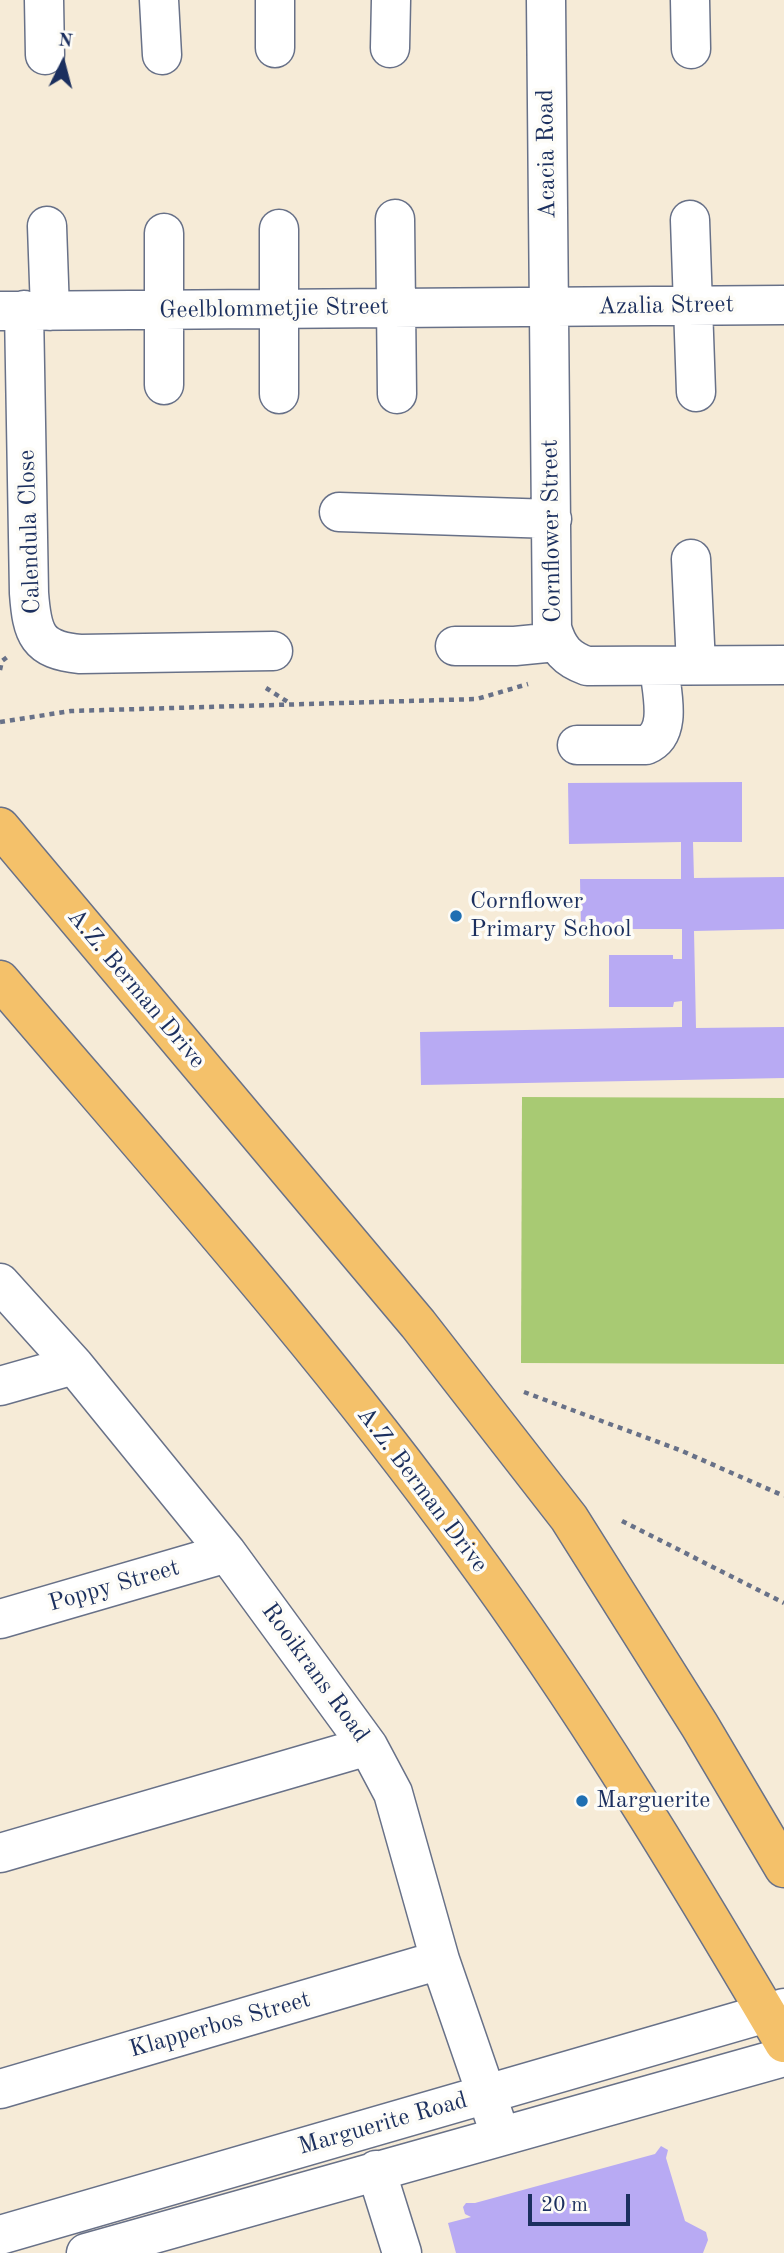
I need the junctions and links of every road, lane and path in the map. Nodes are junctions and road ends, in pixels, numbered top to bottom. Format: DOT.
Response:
graph roads {
  1 [pos="44,0"];
  2 [pos="159,0"];
  3 [pos="275,0"];
  4 [pos="391,0"];
  5 [pos="546,0"];
  6 [pos="690,0"];
  7 [pos="275,48"];
  8 [pos="390,48"];
  9 [pos="691,49"];
  10 [pos="45,55"];
  11 [pos="162,55"];
  12 [pos="395,219"];
  13 [pos="690,220"];
  14 [pos="47,226"];
  15 [pos="279,229"];
  16 [pos="164,233"];
  17 [pos="784,304"];
  18 [pos="693,305"];
  19 [pos="396,308"];
  20 [pos="549,308"];
  21 [pos="279,309"];
  22 [pos="164,310"];
  23 [pos="25,311"];
  24 [pos="164,385"];
  25 [pos="696,392"];
  26 [pos="279,394"];
  27 [pos="397,394"];
  28 [pos="339,512"];
  29 [pos="552,519"];
  30 [pos="691,558"];
  31 [pos="455,646"];
  32 [pos="559,647"];
  33 [pos="273,652"];
  34 [pos="784,665"];
  35 [pos="677,666"];
  36 [pos="0,722"];
  37 [pos="577,745"];
  38 [pos="0,827"];
  39 [pos="0,980"];
  40 [pos="0,1283"];
  41 [pos="74,1366"];
  42 [pos="0,1386"];
  43 [pos="524,1392"];
  44 [pos="784,1496"];
  45 [pos="622,1521"];
  46 [pos="227,1553"];
  47 [pos="784,1604"];
  48 [pos="0,1619"];
  49 [pos="368,1746"];
  50 [pos="0,1853"];
  51 [pos="784,1868"];
  52 [pos="440,1961"];
  53 [pos="778,2021"];
  54 [pos="784,2057"];
  55 [pos="0,2089"];
  56 [pos="484,2094"];
  57 [pos="500,2134"];
  58 [pos="376,2170"];
  59 [pos="0,2235"];
  60 [pos="86,2253"];
  61 [pos="401,2253"];
  1 -- 10 [label="street"];
  2 -- 11 [label="street"];
  3 -- 7 [label="street"];
  4 -- 8 [label="street"];
  5 -- 20 [label="street, Acacia Road"];
  6 -- 9 [label="street"];
  12 -- 19 [label="street"];
  13 -- 18 [label="street"];
  14 -- 23 [label="street, Calendula Close"];
  15 -- 21 [label="street"];
  16 -- 22 [label="street"];
  17 -- 18 [label="street, Azalia Street"];
  18 -- 20 [label="street, Azalia Street"];
  18 -- 25 [label="street"];
  19 -- 20 [label="street, Geelblommetjie Street"];
  19 -- 21 [label="street, Geelblommetjie Street"];
  19 -- 27 [label="street"];
  20 -- 29 [label="street, Cornflower Street"];
  21 -- 22 [label="street, Geelblommetjie Street"];
  21 -- 26 [label="street"];
  22 -- 23 [label="street, Geelblommetjie Street"];
  22 -- 24 [label="street"];
  23 -- 33 [label="street, Calendula Close"];
  28 -- 29 [label="street"];
  29 -- 32 [label="street, Cornflower Street"];
  30 -- 35 [label="street"];
  31 -- 32 [label="street"];
  32 -- 35 [label="street, Cornflower Street"];
  32 -- 36 [label="path"];
  34 -- 35 [label="street, Cornflower Street"];
  35 -- 37 [label="street"];
  38 -- 51 [label="main road, A.Z. Berman Drive"];
  39 -- 53 [label="main road, A.Z. Berman Drive"];
  40 -- 41 [label="street, Rooikrans Road"];
  41 -- 42 [label="street"];
  41 -- 46 [label="street, Rooikrans Road"];
  43 -- 44 [label="path"];
  45 -- 47 [label="path"];
  46 -- 48 [label="street, Poppy Street"];
  46 -- 49 [label="street, Rooikrans Road"];
  49 -- 50 [label="street"];
  49 -- 52 [label="street, Rooikrans Road"];
  52 -- 55 [label="street, Klapperbos Street"];
  52 -- 56 [label="street, Rooikrans Road"];
  53 -- 56 [label="street, Marguerite Road"];
  54 -- 57 [label="street, Marguerite Road"];
  56 -- 57 [label="street, Rooikrans Road"];
  56 -- 59 [label="street, Marguerite Road"];
  57 -- 58 [label="street, Marguerite Road"];
  58 -- 60 [label="street, Marguerite Road"];
  58 -- 61 [label="street"];
}
